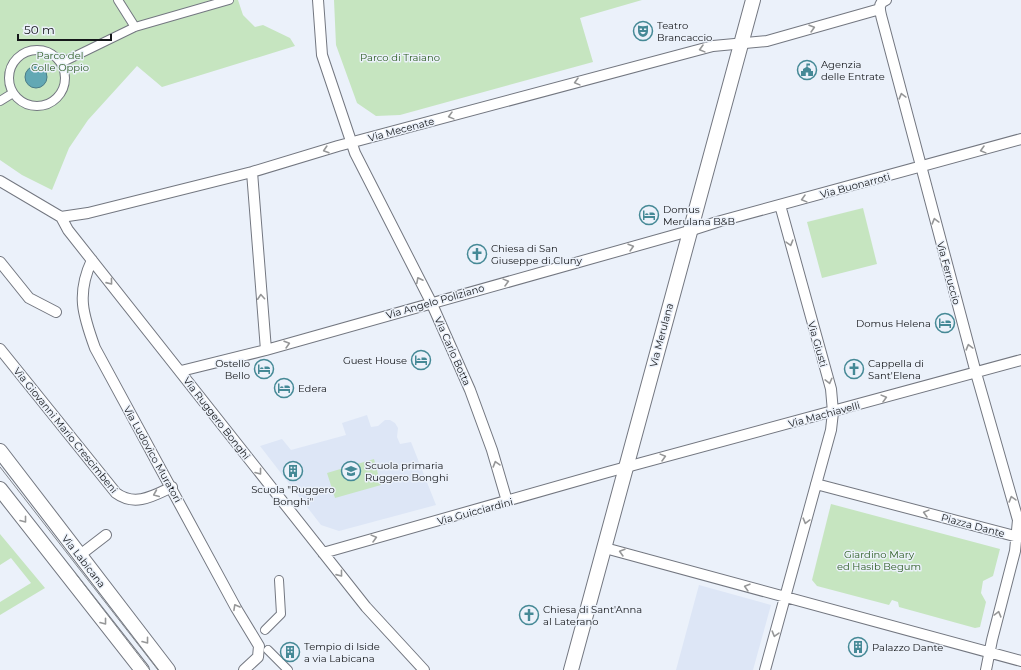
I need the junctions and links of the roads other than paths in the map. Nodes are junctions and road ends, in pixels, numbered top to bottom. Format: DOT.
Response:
graph roads {
  1 [pos="118,0"];
  2 [pos="229,0"];
  3 [pos="318,0"];
  4 [pos="752,0"];
  5 [pos="882,3"];
  6 [pos="135,27"];
  7 [pos="741,43"];
  8 [pos="61,63"];
  9 [pos="13,93"];
  10 [pos="0,101"];
  11 [pos="1021,140"];
  12 [pos="351,142"];
  13 [pos="921,166"];
  14 [pos="252,172"];
  15 [pos="0,181"];
  16 [pos="780,205"];
  17 [pos="61,217"];
  18 [pos="689,231"];
  19 [pos="92,260"];
  20 [pos="0,262"];
  21 [pos="431,302"];
  22 [pos="56,312"];
  23 [pos="0,349"];
  24 [pos="266,350"];
  25 [pos="1021,360"];
  26 [pos="181,371"];
  27 [pos="976,373"];
  28 [pos="833,412"];
  29 [pos="0,451"];
  30 [pos="626,467"];
  31 [pos="816,484"];
  32 [pos="172,487"];
  33 [pos="0,489"];
  34 [pos="507,502"];
  35 [pos="106,535"];
  36 [pos="1019,537"];
  37 [pos="605,548"];
  38 [pos="323,552"];
  39 [pos="80,555"];
  40 [pos="278,580"];
  41 [pos="785,598"];
  42 [pos="265,630"];
  43 [pos="268,650"];
  44 [pos="990,652"];
  45 [pos="1021,661"];
  46 [pos="142,670"];
  47 [pos="168,670"];
  48 [pos="244,670"];
  49 [pos="288,670"];
  50 [pos="424,670"];
  51 [pos="570,670"];
  52 [pos="765,670"];
  53 [pos="986,670"];
  1 -- 6 [label="street"];
  2 -- 6 [label="street"];
  3 -- 12 [label="street, Via Carlo Botta"];
  4 -- 7 [label="main road, Via Merulana"];
  7 -- 5 [label="street, Via Mecenate, one-way"];
  13 -- 5 [label="street, Via Ferruccio, one-way"];
  6 -- 8 [label="street"];
  7 -- 12 [label="street, Via Mecenate, one-way"];
  7 -- 18 [label="main road, Via Merulana"];
  8 -- 9 [label="street"];
  8 -- 9 [label="street"];
  9 -- 10 [label="street"];
  11 -- 13 [label="street, Via Buonarroti, one-way"];
  12 -- 14 [label="street, Via Mecenate, one-way"];
  21 -- 12 [label="street, Via Carlo Botta, one-way"];
  13 -- 16 [label="street, Via Buonarroti, one-way"];
  27 -- 13 [label="street, Via Ferruccio, one-way"];
  14 -- 17 [label="street, Via Mecenate"];
  24 -- 14 [label="street, one-way"];
  15 -- 17 [label="street, Via Ruggero Bonghi"];
  16 -- 18 [label="street, Via Buonarroti"];
  16 -- 28 [label="street, Via Giusti, one-way"];
  17 -- 19 [label="street, Via Ruggero Bonghi"];
  21 -- 18 [label="street, Via Angelo Poliziano, one-way"];
  18 -- 30 [label="main road, Via Merulana"];
  19 -- 26 [label="street, Via Ruggero Bonghi, one-way"];
  19 -- 32 [label="street, Via Ludovico Muratori"];
  20 -- 22 [label="street"];
  24 -- 21 [label="street, Via Angelo Poliziano, one-way"];
  34 -- 21 [label="street, Via Carlo Botta, one-way"];
  32 -- 23 [label="street, Via Giovanni Mario Crescimbeni, one-way"];
  24 -- 26 [label="street, Via Angelo Poliziano"];
  25 -- 27 [label="street, Via Machiavelli"];
  26 -- 38 [label="street, Via Ruggero Bonghi, one-way"];
  28 -- 27 [label="street, Via Machiavelli, one-way"];
  36 -- 27 [label="street, Via Ferruccio, one-way"];
  30 -- 28 [label="street, Via Machiavelli, one-way"];
  28 -- 31 [label="street, Via Giusti"];
  29 -- 39 [label="main road, Via Labicana"];
  30 -- 34 [label="street, Via Guicciardini"];
  30 -- 37 [label="main road, Via Merulana"];
  36 -- 31 [label="street, Piazza Dante, one-way"];
  31 -- 41 [label="street, one-way"];
  48 -- 32 [label="street, Via Ludovico Muratori, one-way"];
  33 -- 46 [label="main road, one-way"];
  38 -- 34 [label="street, Via Guicciardini, one-way"];
  35 -- 39 [label="street"];
  44 -- 36 [label="street, Piazza Dante, one-way"];
  41 -- 37 [label="street, one-way"];
  37 -- 51 [label="main road, Via Merulana"];
  38 -- 50 [label="street, Via Ruggero Bonghi, one-way"];
  39 -- 47 [label="main road, Via Labicana, one-way"];
  40 -- 42 [label="street"];
  41 -- 44 [label="street"];
  41 -- 52 [label="street, one-way"];
  43 -- 49 [label="street"];
  44 -- 45 [label="street"];
  44 -- 53 [label="street, Piazza Dante"];
}
